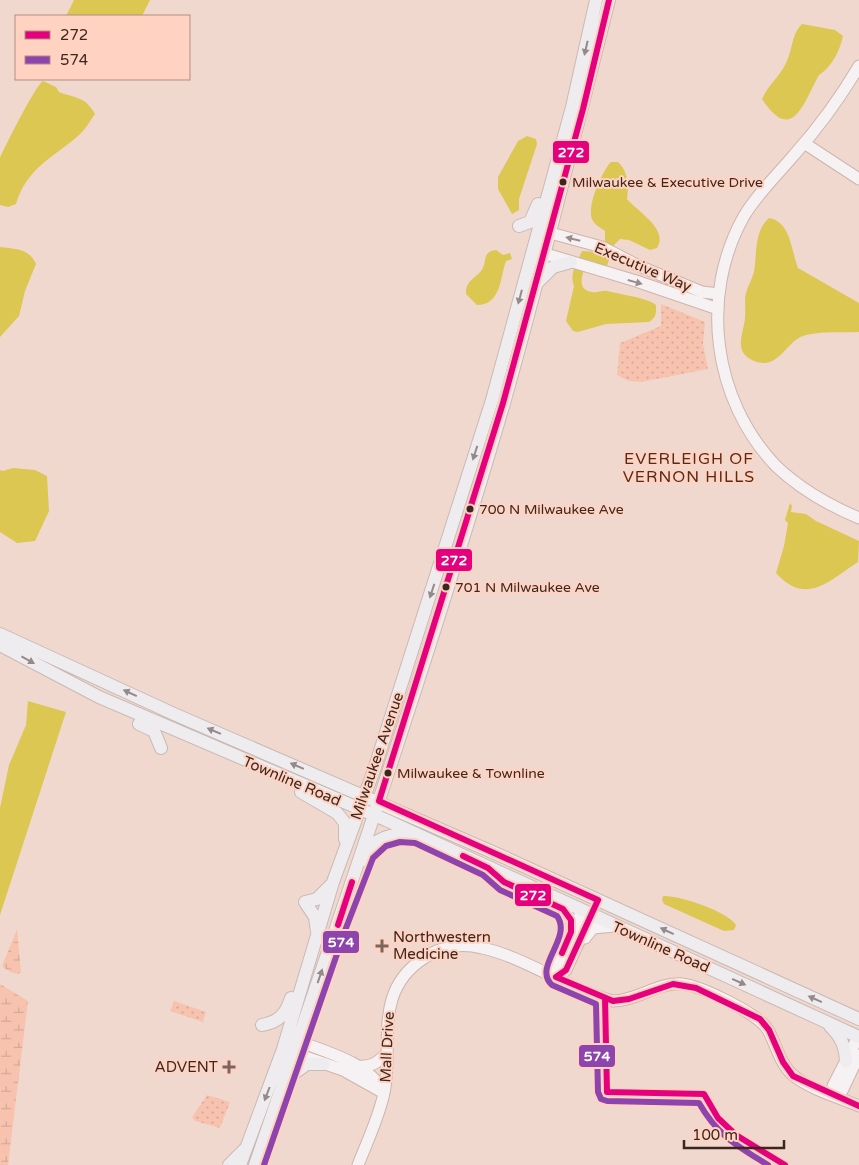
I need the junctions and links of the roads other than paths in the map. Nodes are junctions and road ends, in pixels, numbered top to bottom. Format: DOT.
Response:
graph roads {
  1 [pos="596,0"];
  2 [pos="610,0"];
  3 [pos="859,66"];
  4 [pos="566,127"];
  5 [pos="804,143"];
  6 [pos="859,179"];
  7 [pos="520,226"];
  8 [pos="544,232"];
  9 [pos="538,252"];
  10 [pos="572,263"];
  11 [pos="536,285"];
  12 [pos="719,294"];
  13 [pos="718,310"];
  14 [pos="859,518"];
  15 [pos="4,641"];
  16 [pos="70,684"];
  17 [pos="185,735"];
  18 [pos="160,748"];
  19 [pos="374,770"];
  20 [pos="340,784"];
  21 [pos="365,796"];
  22 [pos="379,801"];
  23 [pos="359,809"];
  24 [pos="374,815"];
  25 [pos="417,834"];
  26 [pos="345,847"];
  27 [pos="488,868"];
  28 [pos="334,882"];
  29 [pos="586,913"];
  30 [pos="338,925"];
  31 [pos="614,926"];
  32 [pos="571,932"];
  33 [pos="317,937"];
  34 [pos="570,962"];
  35 [pos="310,964"];
  36 [pos="556,977"];
  37 [pos="859,1019"];
  38 [pos="827,1022"];
  39 [pos="262,1025"];
  40 [pos="859,1037"];
  41 [pos="298,1041"];
  42 [pos="289,1051"];
  43 [pos="386,1054"];
  44 [pos="859,1055"];
  45 [pos="846,1061"];
  46 [pos="324,1064"];
  47 [pos="356,1066"];
  48 [pos="384,1093"];
  49 [pos="280,1094"];
  50 [pos="833,1094"];
  51 [pos="859,1106"];
  52 [pos="246,1148"];
  53 [pos="228,1165"];
  54 [pos="240,1165"];
  55 [pos="255,1165"];
  56 [pos="358,1165"];
  1 -- 4 [label="main road, Milwaukee Avenue, one-way"];
  2 -- 8 [label="main road, Milwaukee Avenue"];
  3 -- 5 [label="street"];
  4 -- 7 [label="main road"];
  4 -- 8 [label="main road, Milwaukee Avenue"];
  5 -- 6 [label="street"];
  5 -- 12 [label="street"];
  8 -- 9 [label="main road, Milwaukee Avenue"];
  12 -- 8 [label="street, Executive Way, one-way"];
  9 -- 10 [label="street, Executive Way"];
  9 -- 11 [label="main road, Milwaukee Avenue"];
  9 -- 19 [label="main road, Milwaukee Avenue, one-way"];
  10 -- 11 [label="main road"];
  10 -- 13 [label="street, Executive Way, one-way"];
  11 -- 22 [label="main road, Milwaukee Avenue"];
  12 -- 13 [label="street"];
  13 -- 14 [label="street"];
  15 -- 16 [label="main road, Townline Road, one-way"];
  20 -- 15 [label="main road, Townline Road, one-way"];
  16 -- 17 [label="main road, Townline Road"];
  16 -- 18 [label="main road"];
  17 -- 23 [label="main road, Townline Road"];
  17 -- 26 [label="main road"];
  19 -- 20 [label="main road"];
  19 -- 21 [label="main road, Milwaukee Avenue"];
  20 -- 21 [label="main road, Townline Road"];
  21 -- 22 [label="main road, Townline Road"];
  21 -- 23 [label="main road, Milwaukee Avenue"];
  22 -- 24 [label="main road, Milwaukee Avenue"];
  37 -- 22 [label="main road, Townline Road, one-way"];
  23 -- 24 [label="main road, Townline Road"];
  23 -- 26 [label="main road, Milwaukee Avenue"];
  24 -- 25 [label="main road, Townline Road"];
  24 -- 30 [label="main road, Milwaukee Avenue"];
  25 -- 27 [label="main road, Townline Road"];
  25 -- 30 [label="main road"];
  26 -- 28 [label="main road, Milwaukee Avenue"];
  27 -- 29 [label="main road, Townline Road"];
  27 -- 32 [label="street"];
  28 -- 33 [label="main road, Milwaukee Avenue"];
  28 -- 33 [label="main road"];
  29 -- 31 [label="main road, Townline Road"];
  29 -- 32 [label="street"];
  29 -- 34 [label="street"];
  41 -- 30 [label="main road, Milwaukee Avenue, one-way"];
  31 -- 34 [label="street"];
  31 -- 38 [label="main road, Townline Road, one-way"];
  32 -- 36 [label="street"];
  33 -- 35 [label="main road, Milwaukee Avenue"];
  34 -- 36 [label="street"];
  35 -- 39 [label="main road"];
  35 -- 42 [label="main road, Milwaukee Avenue"];
  36 -- 43 [label="street, Mall Drive"];
  36 -- 50 [label="street, Mall Drive"];
  38 -- 40 [label="main road, Townline Road"];
  38 -- 45 [label="main road"];
  40 -- 45 [label="street"];
  41 -- 42 [label="main road, Milwaukee Avenue"];
  41 -- 47 [label="street"];
  42 -- 46 [label="street"];
  42 -- 49 [label="main road"];
  42 -- 52 [label="main road, one-way"];
  43 -- 47 [label="street"];
  43 -- 48 [label="street, Mall Drive"];
  44 -- 50 [label="street"];
  45 -- 50 [label="street"];
  46 -- 48 [label="street"];
  46 -- 49 [label="main road"];
  47 -- 48 [label="street"];
  48 -- 56 [label="street, Mall Drive"];
  49 -- 55 [label="main road"];
  50 -- 51 [label="street, Mall Drive"];
  52 -- 53 [label="main road"];
  52 -- 54 [label="main road"];
}
